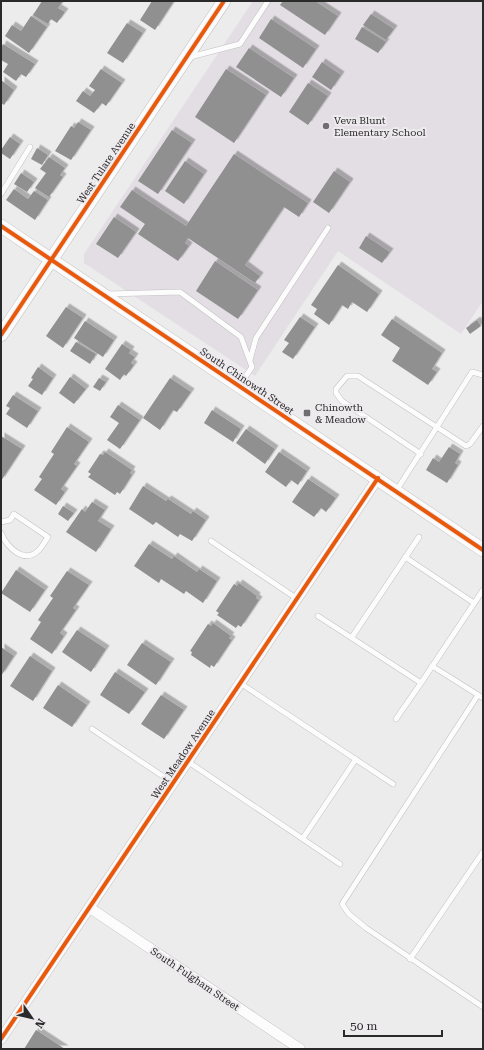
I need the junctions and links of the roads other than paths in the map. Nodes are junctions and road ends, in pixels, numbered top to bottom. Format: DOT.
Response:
graph roads {
  1 [pos="224,1"];
  2 [pos="268,1"];
  3 [pos="187,57"];
  4 [pos="30,147"];
  5 [pos="1,194"];
  6 [pos="1,226"];
  7 [pos="328,228"];
  8 [pos="52,259"];
  9 [pos="104,294"];
  10 [pos="1,335"];
  11 [pos="250,361"];
  12 [pos="483,375"];
  13 [pos="239,386"];
  14 [pos="483,426"];
  15 [pos="435,427"];
  16 [pos="421,454"];
  17 [pos="378,478"];
  18 [pos="396,491"];
  19 [pos="1,522"];
  20 [pos="1,533"];
  21 [pos="419,537"];
  22 [pos="212,541"];
  23 [pos="483,550"];
  24 [pos="405,557"];
  25 [pos="483,590"];
  26 [pos="296,598"];
  27 [pos="474,603"];
  28 [pos="318,616"];
  29 [pos="352,636"];
  30 [pos="432,666"];
  31 [pos="240,683"];
  32 [pos="421,683"];
  33 [pos="480,696"];
  34 [pos="396,720"];
  35 [pos="92,728"];
  36 [pos="356,759"];
  37 [pos="188,761"];
  38 [pos="173,783"];
  39 [pos="393,784"];
  40 [pos="303,838"];
  41 [pos="483,852"];
  42 [pos="340,864"];
  43 [pos="90,908"];
  44 [pos="410,959"];
  45 [pos="483,1007"];
  46 [pos="1,1039"];
  47 [pos="300,1049"];
  1 -- 3 [label="street, West Tulare Avenue"];
  2 -- 3 [label="lane"];
  3 -- 8 [label="street, West Tulare Avenue"];
  4 -- 5 [label="lane"];
  6 -- 8 [label="street, South Chinowth Street"];
  7 -- 11 [label="lane"];
  8 -- 9 [label="street, South Chinowth Street"];
  8 -- 10 [label="street, West Tulare Avenue"];
  9 -- 11 [label="lane"];
  9 -- 13 [label="street, South Chinowth Street"];
  11 -- 13 [label="lane"];
  12 -- 15 [label="lane"];
  13 -- 17 [label="street, South Chinowth Street"];
  14 -- 15 [label="lane"];
  15 -- 16 [label="lane"];
  15 -- 16 [label="lane"];
  16 -- 18 [label="lane"];
  17 -- 18 [label="street, South Chinowth Street"];
  17 -- 26 [label="street, West Meadow Avenue"];
  18 -- 23 [label="street, South Chinowth Street"];
  19 -- 20 [label="lane"];
  21 -- 24 [label="lane"];
  22 -- 26 [label="lane"];
  24 -- 27 [label="lane"];
  24 -- 29 [label="lane"];
  25 -- 27 [label="lane"];
  26 -- 31 [label="street, West Meadow Avenue"];
  27 -- 30 [label="lane"];
  28 -- 29 [label="lane"];
  29 -- 32 [label="lane"];
  30 -- 32 [label="lane"];
  30 -- 33 [label="lane"];
  31 -- 36 [label="lane"];
  31 -- 37 [label="street, West Meadow Avenue"];
  32 -- 34 [label="lane"];
  33 -- 44 [label="lane"];
  35 -- 38 [label="lane"];
  36 -- 39 [label="lane"];
  36 -- 40 [label="lane"];
  37 -- 38 [label="street, West Meadow Avenue"];
  37 -- 40 [label="lane"];
  38 -- 43 [label="street, West Meadow Avenue"];
  40 -- 42 [label="lane"];
  41 -- 44 [label="lane"];
  43 -- 46 [label="street, West Meadow Avenue"];
  43 -- 47 [label="street, South Fulgham Street"];
  44 -- 45 [label="lane"];
}
